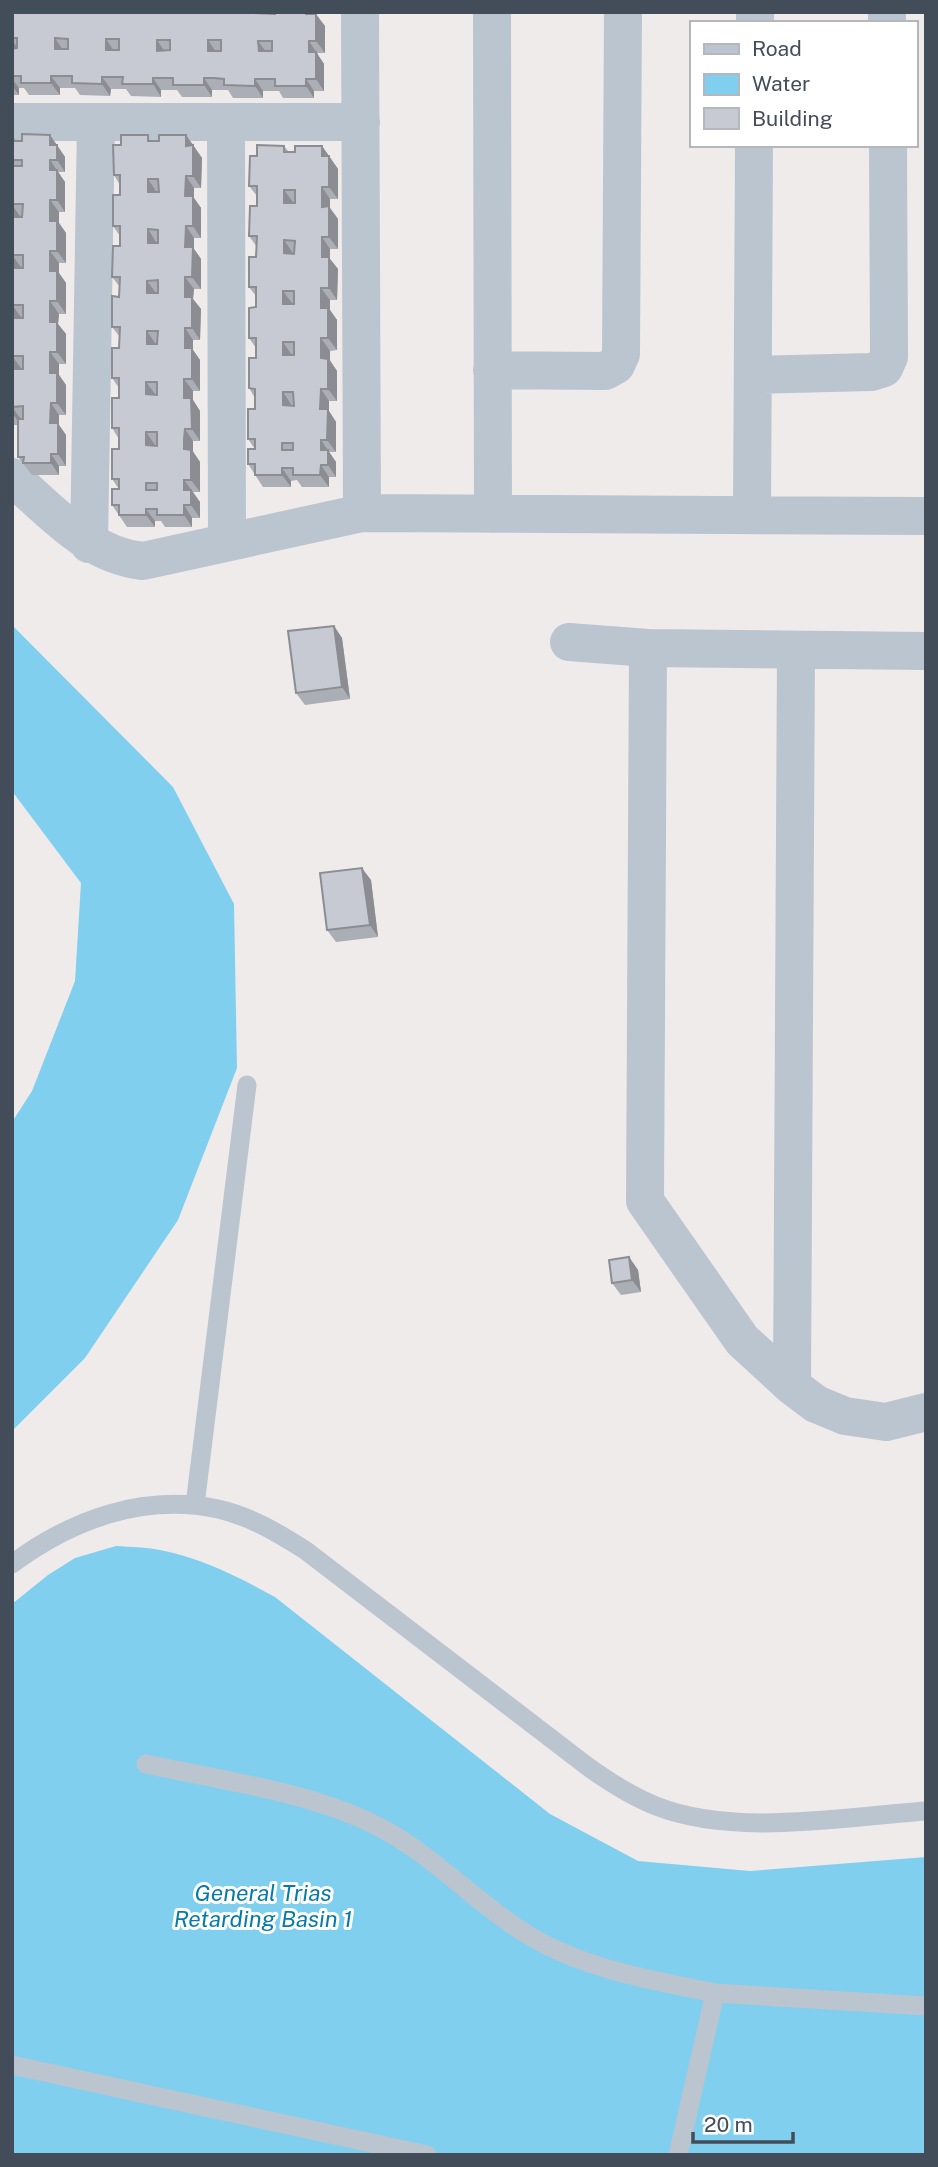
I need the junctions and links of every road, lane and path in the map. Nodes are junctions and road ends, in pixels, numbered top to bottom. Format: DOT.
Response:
graph roads {
  1 [pos="360,12"];
  2 [pos="492,12"];
  3 [pos="623,12"];
  4 [pos="12,122"];
  5 [pos="96,122"];
  6 [pos="226,122"];
  7 [pos="361,122"];
  8 [pos="754,147"];
  9 [pos="888,147"];
  10 [pos="492,370"];
  11 [pos="753,375"];
  12 [pos="12,477"];
  13 [pos="362,513"];
  14 [pos="492,514"];
  15 [pos="752,515"];
  16 [pos="926,516"];
  17 [pos="227,541"];
  18 [pos="89,544"];
  19 [pos="569,642"];
  20 [pos="648,648"];
  21 [pos="796,650"];
  22 [pos="926,651"];
  23 [pos="247,1085"];
  24 [pos="792,1386"];
  25 [pos="926,1412"];
  26 [pos="195,1506"];
  27 [pos="12,1564"];
  28 [pos="146,1764"];
  29 [pos="926,1811"];
  30 [pos="715,1993"];
  31 [pos="926,2006"];
  32 [pos="12,2065"];
  33 [pos="427,2155"];
  34 [pos="678,2155"];
  1 -- 7 [label="street"];
  2 -- 10 [label="street"];
  3 -- 10 [label="street"];
  4 -- 5 [label="street"];
  5 -- 6 [label="street"];
  5 -- 18 [label="street"];
  6 -- 7 [label="street"];
  6 -- 17 [label="street"];
  7 -- 13 [label="street"];
  8 -- 11 [label="street"];
  9 -- 11 [label="street"];
  10 -- 14 [label="street"];
  11 -- 15 [label="street"];
  12 -- 18 [label="street"];
  13 -- 14 [label="street"];
  13 -- 17 [label="street"];
  14 -- 15 [label="street"];
  15 -- 16 [label="street"];
  17 -- 18 [label="street"];
  19 -- 20 [label="street"];
  20 -- 21 [label="street"];
  20 -- 24 [label="street"];
  21 -- 22 [label="street"];
  21 -- 24 [label="street"];
  23 -- 26 [label="lane"];
  24 -- 25 [label="street"];
  26 -- 27 [label="lane"];
  26 -- 29 [label="lane"];
  28 -- 30 [label="lane"];
  30 -- 31 [label="lane"];
  30 -- 34 [label="lane"];
  32 -- 33 [label="lane"];
}
